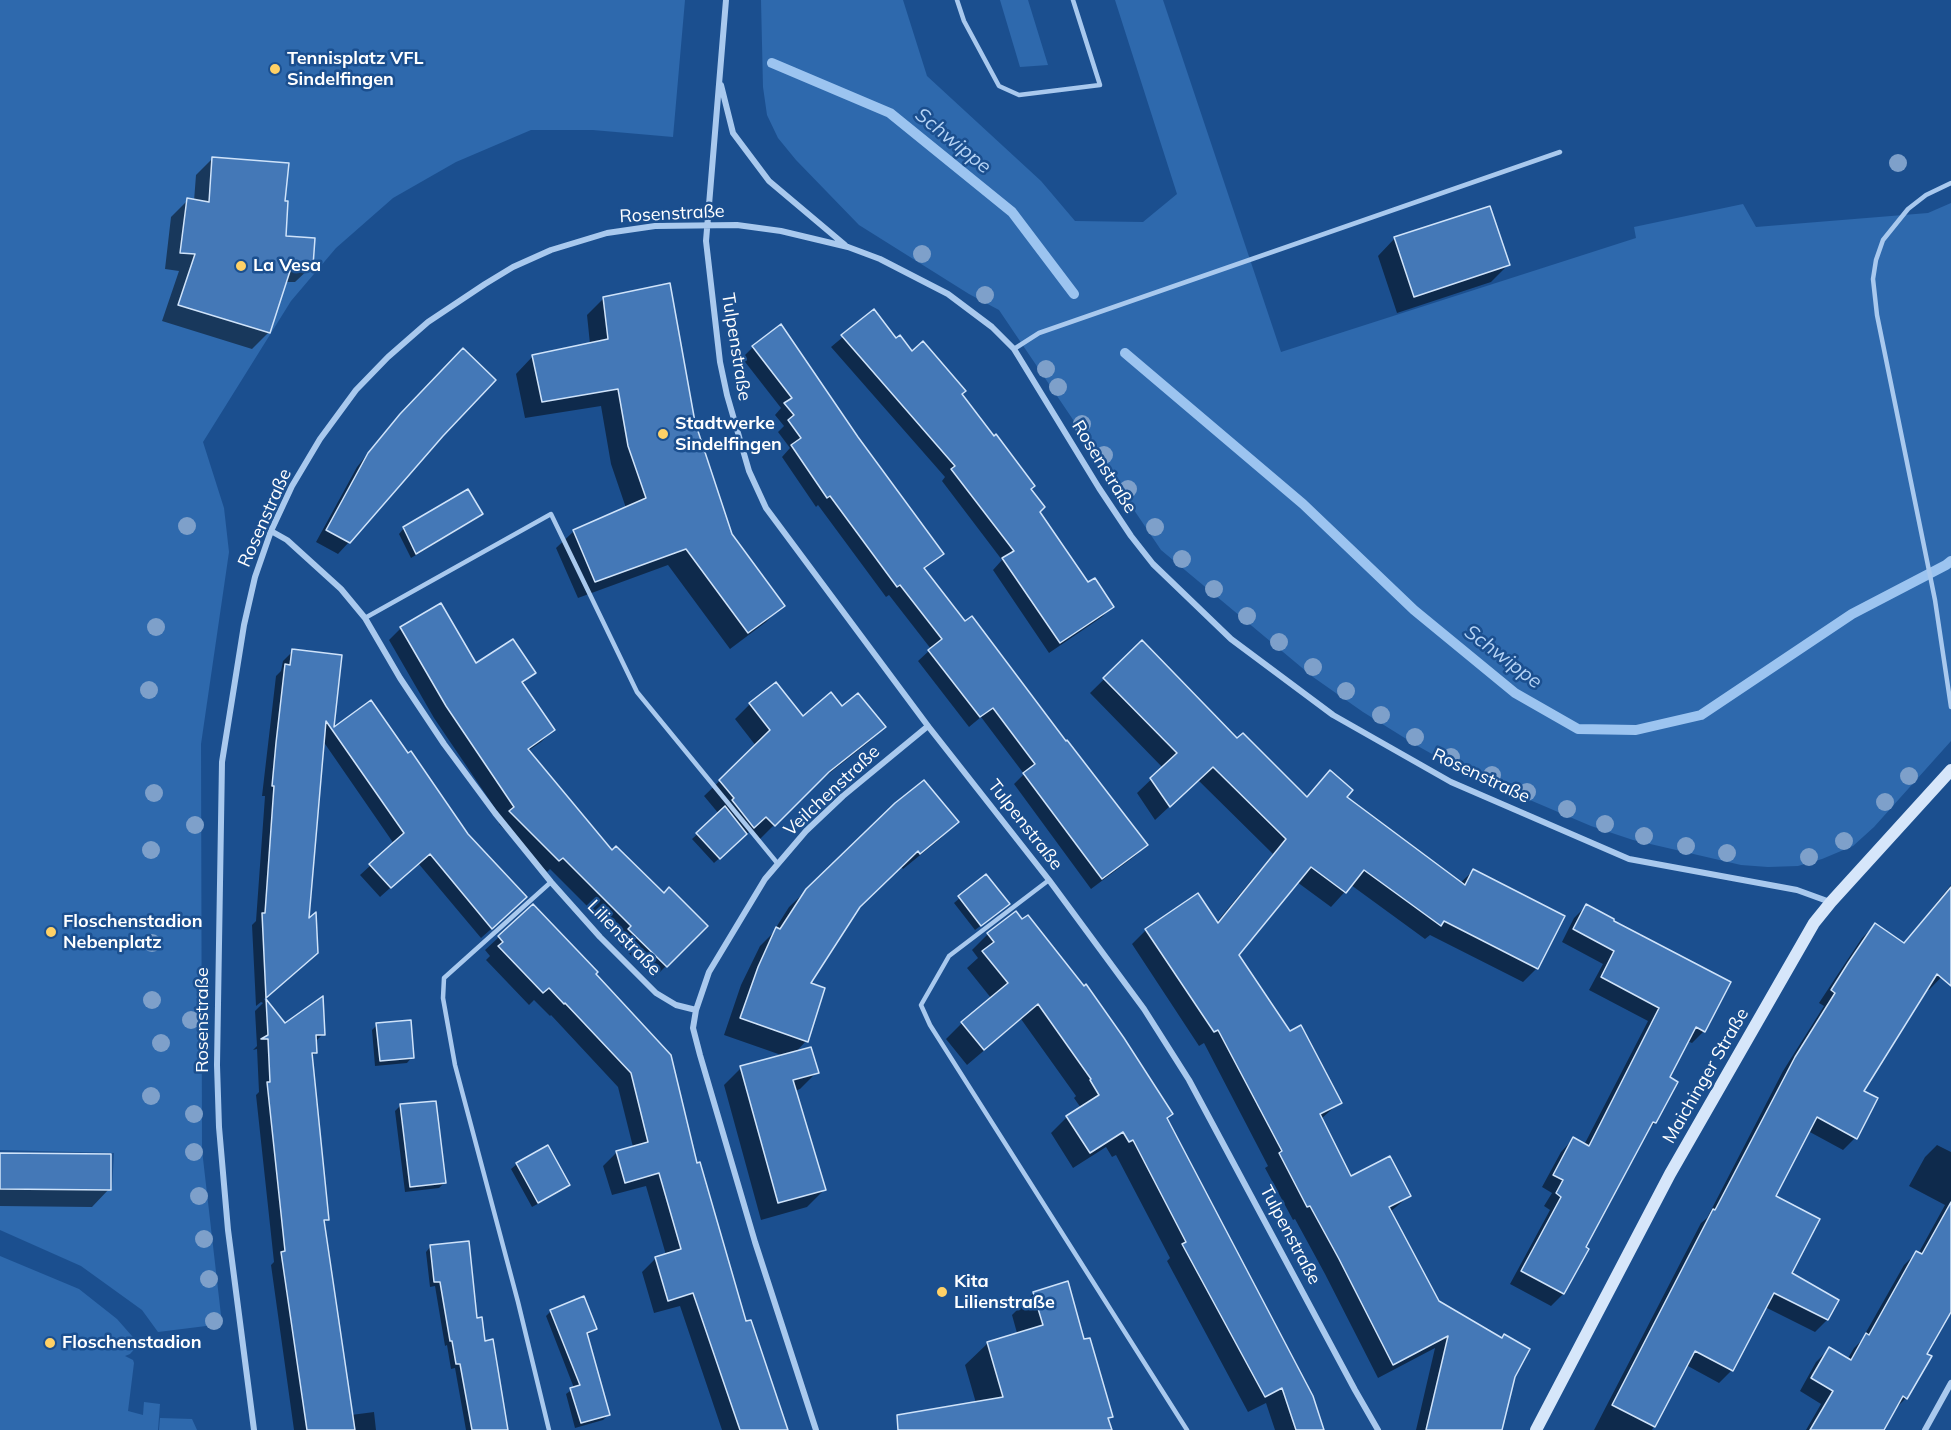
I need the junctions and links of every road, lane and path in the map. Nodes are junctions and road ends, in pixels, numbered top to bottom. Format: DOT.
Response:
graph roads {
  1 [pos="726,0"];
  2 [pos="957,0"];
  3 [pos="1073,0"];
  4 [pos="720,79"];
  5 [pos="1560,152"];
  6 [pos="1951,183"];
  7 [pos="707,226"];
  8 [pos="848,247"];
  9 [pos="1014,349"];
  10 [pos="271,531"];
  11 [pos="365,618"];
  12 [pos="1951,707"];
  13 [pos="928,726"];
  14 [pos="1951,770"];
  15 [pos="778,864"];
  16 [pos="1048,880"];
  17 [pos="551,882"];
  18 [pos="1831,902"];
  19 [pos="696,1010"];
  20 [pos="1951,1383"];
  21 [pos="254,1430"];
  22 [pos="549,1430"];
  23 [pos="816,1430"];
  24 [pos="1187,1430"];
  25 [pos="1378,1430"];
  26 [pos="1536,1430"];
  27 [pos="1925,1430"];
  1 -- 4 [label="street, Tulpenstraße"];
  2 -- 3 [label="lane"];
  4 -- 7 [label="street, Tulpenstraße"];
  4 -- 8 [label="street"];
  5 -- 9 [label="lane"];
  6 -- 12 [label="lane"];
  7 -- 8 [label="street, Rosenstraße"];
  7 -- 10 [label="street, Rosenstraße"];
  7 -- 13 [label="street, Tulpenstraße"];
  8 -- 9 [label="street, Rosenstraße"];
  9 -- 18 [label="street, Rosenstraße"];
  10 -- 11 [label="street, Lilienstraße"];
  10 -- 21 [label="street, Rosenstraße"];
  11 -- 15 [label="lane"];
  11 -- 17 [label="street, Lilienstraße"];
  13 -- 15 [label="street, Veilchenstraße"];
  13 -- 16 [label="street, Tulpenstraße"];
  14 -- 18 [label="street, Maichinger Straße"];
  15 -- 19 [label="street, Veilchenstraße"];
  16 -- 24 [label="lane"];
  16 -- 25 [label="street, Tulpenstraße"];
  17 -- 19 [label="street, Lilienstraße"];
  17 -- 22 [label="lane"];
  18 -- 26 [label="street, Maichinger Straße"];
  19 -- 23 [label="street"];
  20 -- 27 [label="street"];
}
